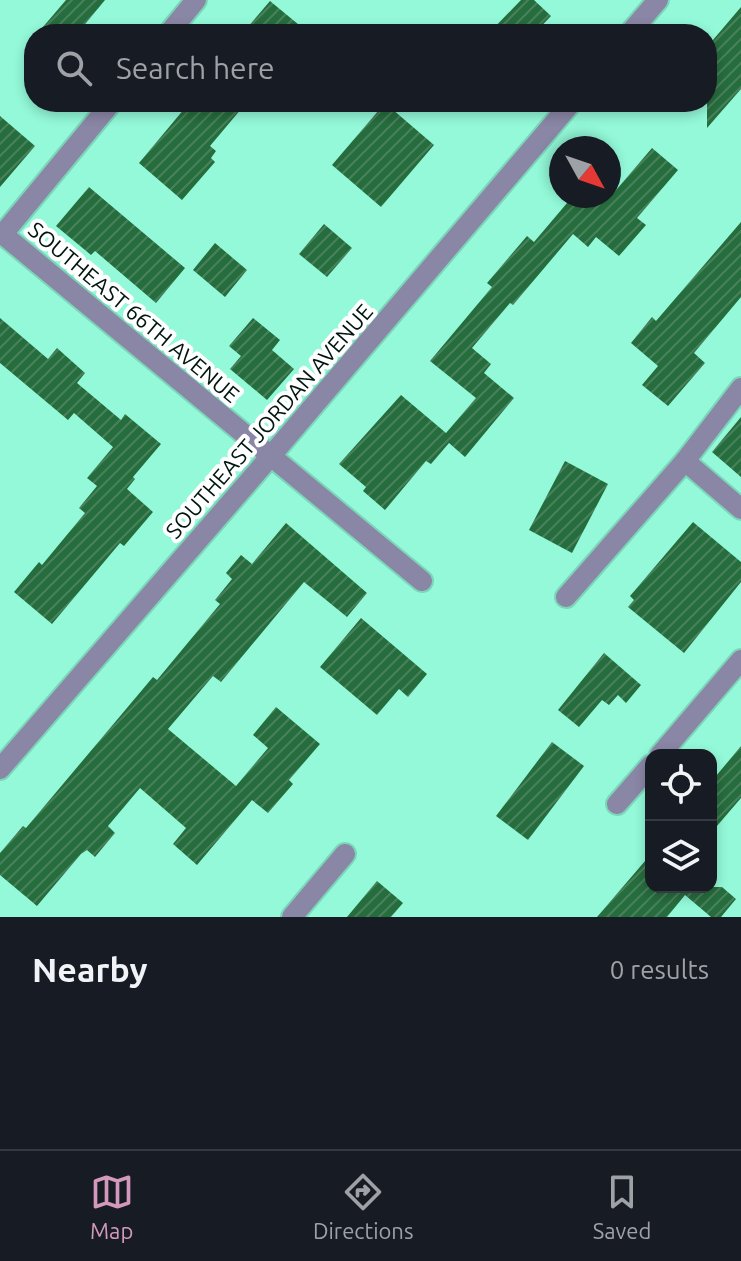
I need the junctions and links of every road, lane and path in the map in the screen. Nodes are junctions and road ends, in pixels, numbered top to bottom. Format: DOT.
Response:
graph roads {
  1 [pos="196,0"];
  2 [pos="658,0"];
  3 [pos="176,24"];
  4 [pos="638,24"];
  5 [pos="104,112"];
  6 [pos="563,112"];
  7 [pos="1,233"];
  8 [pos="741,388"];
  9 [pos="270,457"];
  10 [pos="685,461"];
  11 [pos="741,509"];
  12 [pos="422,581"];
  13 [pos="566,597"];
  14 [pos="741,660"];
  15 [pos="665,749"];
  16 [pos="0,769"];
  17 [pos="645,772"];
  18 [pos="617,804"];
  19 [pos="345,854"];
  20 [pos="292,917"];
  1 -- 3 [label="street"];
  2 -- 4 [label="street"];
  5 -- 7 [label="street"];
  6 -- 9 [label="street, SOUTHEAST JORDAN AVENUE"];
  7 -- 9 [label="street, SOUTHEAST 66TH AVENUE"];
  8 -- 10 [label="street"];
  9 -- 12 [label="street, SOUTHEAST 66TH AVENUE"];
  9 -- 16 [label="street, SOUTHEAST JORDAN AVENUE"];
  10 -- 11 [label="street"];
  10 -- 13 [label="street"];
  14 -- 15 [label="street"];
  17 -- 18 [label="street"];
  19 -- 20 [label="street"];
}
